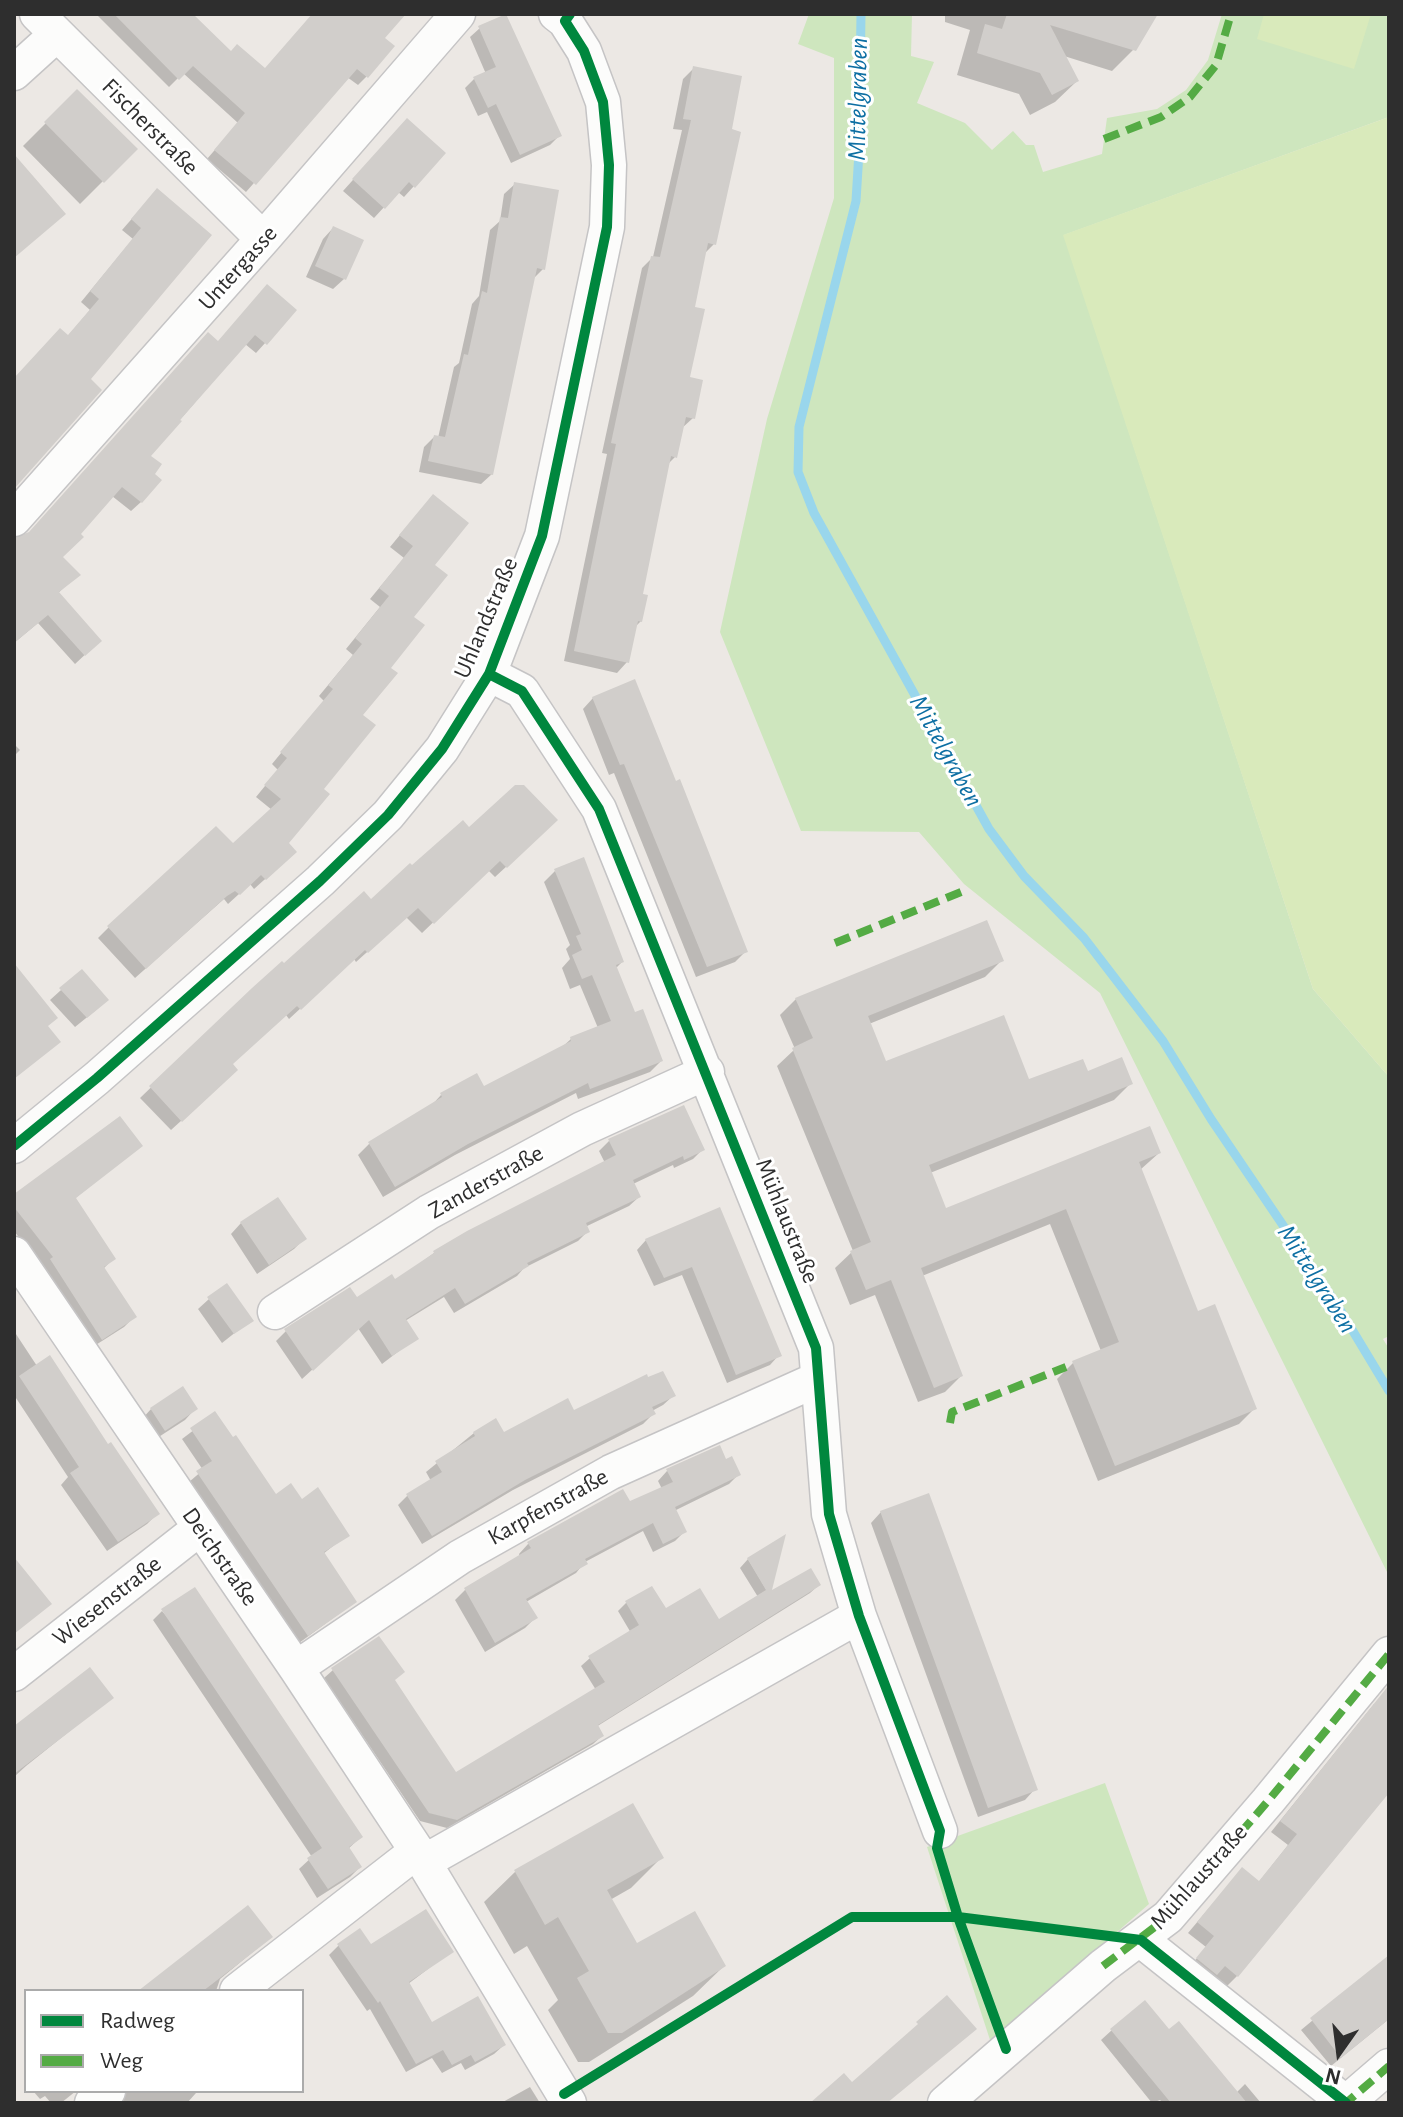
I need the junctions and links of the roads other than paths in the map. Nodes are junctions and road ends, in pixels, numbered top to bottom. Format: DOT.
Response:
graph roads {
  1 [pos="458,14"];
  2 [pos="564,16"];
  3 [pos="47,24"];
  4 [pos="14,73"];
  5 [pos="263,239"];
  6 [pos="14,519"];
  7 [pos="489,674"];
  8 [pos="707,1072"];
  9 [pos="14,1146"];
  10 [pos="14,1254"];
  11 [pos="275,1312"];
  12 [pos="818,1379"];
  13 [pos="200,1528"];
  14 [pos="859,1616"];
  15 [pos="1389,1654"];
  16 [pos="296,1668"];
  17 [pos="14,1674"];
  18 [pos="940,1831"];
  19 [pos="420,1856"];
  20 [pos="1141,1940"];
  21 [pos="240,1989"];
  22 [pos="1389,2066"];
  23 [pos="569,2103"];
  24 [pos="945,2103"];
  1 -- 5 [label="street, Untergasse"];
  2 -- 7 [label="street, Uhlandstraße"];
  3 -- 4 [label="street"];
  3 -- 5 [label="street, Fischerstraße"];
  5 -- 6 [label="street, Untergasse"];
  7 -- 8 [label="street, Mühlaustraße"];
  7 -- 9 [label="street, Uhlandstraße"];
  8 -- 11 [label="street, Zanderstraße"];
  8 -- 12 [label="street, Mühlaustraße"];
  10 -- 13 [label="street, Deichstraße"];
  12 -- 14 [label="street, Mühlaustraße"];
  12 -- 16 [label="street, Karpfenstraße"];
  13 -- 16 [label="street, Deichstraße"];
  13 -- 17 [label="street, Wiesenstraße"];
  14 -- 18 [label="street, Mühlaustraße"];
  14 -- 19 [label="street"];
  15 -- 20 [label="street, Mühlaustraße"];
  16 -- 19 [label="street, Deichstraße"];
  19 -- 21 [label="street"];
  19 -- 23 [label="street, Deichstraße"];
  20 -- 22 [label="street"];
  20 -- 24 [label="street, Mühlaustraße"];
}
